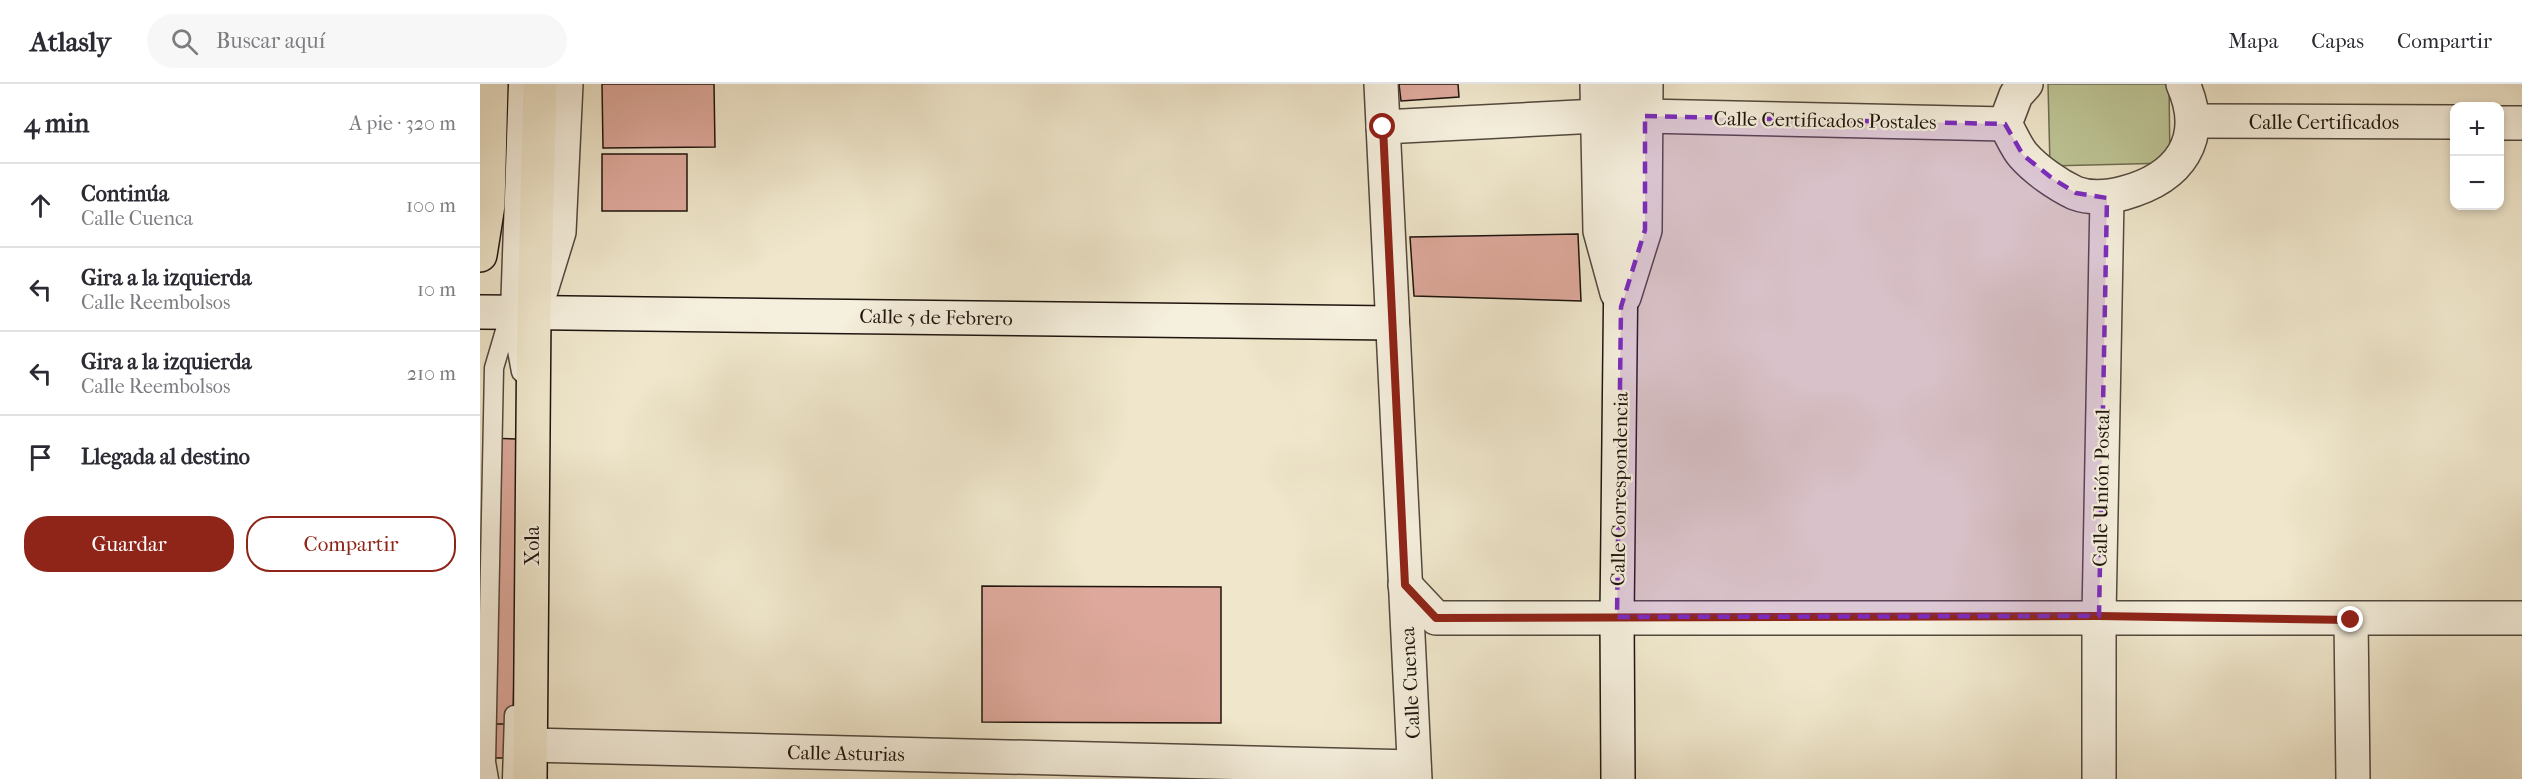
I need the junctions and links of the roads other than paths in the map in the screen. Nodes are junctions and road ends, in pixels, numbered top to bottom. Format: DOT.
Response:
graph roads {
  1 [pos="492,84"];
  2 [pos="518,84"];
  3 [pos="540,84"];
  4 [pos="566,84"];
  5 [pos="1381,84"];
  6 [pos="1597,84"];
  7 [pos="1623,84"];
  8 [pos="1646,84"];
  9 [pos="2026,84"];
  10 [pos="2183,84"];
  11 [pos="1597,116"];
  12 [pos="1645,116"];
  13 [pos="2193,122"];
  14 [pos="2450,122"];
  15 [pos="2504,123"];
  16 [pos="2522,123"];
  17 [pos="2005,124"];
  18 [pos="1383,127"];
  19 [pos="2107,198"];
  20 [pos="480,255"];
  21 [pos="1621,307"];
  22 [pos="508,312"];
  23 [pos="1392,323"];
  24 [pos="1405,585"];
  25 [pos="2098,616"];
  26 [pos="1617,617"];
  27 [pos="2522,618"];
  28 [pos="2351,620"];
  29 [pos="530,745"];
  30 [pos="1414,773"];
  31 [pos="489,779"];
  32 [pos="512,779"];
  33 [pos="530,779"];
  34 [pos="1618,779"];
  35 [pos="2099,779"];
  36 [pos="2353,779"];
  1 -- 20 [label="main road"];
  2 -- 22 [label="lane"];
  3 -- 22 [label="main road, Xola"];
  4 -- 22 [label="street, Xola"];
  5 -- 18 [label="street, Calle Cuenca"];
  6 -- 11 [label="street, Calle Correspondencia"];
  7 -- 21 [label="street, Calle Correspondencia"];
  8 -- 12 [label="street, Calle Correspondencia"];
  9 -- 17 [label="street"];
  10 -- 13 [label="street"];
  11 -- 18 [label="street"];
  11 -- 21 [label="street, Calle Correspondencia"];
  12 -- 17 [label="street, Calle Certificados Postales"];
  12 -- 21 [label="street, Calle Correspondencia"];
  13 -- 14 [label="street, Calle Certificados"];
  13 -- 19 [label="street"];
  15 -- 16 [label="street"];
  17 -- 19 [label="street"];
  18 -- 23 [label="street, Calle Cuenca"];
  19 -- 25 [label="street, Calle Unión Postal"];
  21 -- 26 [label="street, Calle Correspondencia"];
  22 -- 23 [label="street, Calle 5 de Febrero"];
  22 -- 29 [label="main road, Xola"];
  22 -- 31 [label="lane"];
  22 -- 32 [label="lane"];
  23 -- 24 [label="street, Calle Cuenca"];
  24 -- 26 [label="street"];
  24 -- 30 [label="street, Calle Cuenca"];
  25 -- 26 [label="street"];
  25 -- 28 [label="street"];
  25 -- 35 [label="street, Calle Unión Postal"];
  26 -- 34 [label="street, Calle Correspondencia"];
  27 -- 28 [label="street"];
  28 -- 36 [label="street"];
  29 -- 30 [label="street, Calle Asturias"];
  29 -- 33 [label="main road, Xola"];
}
